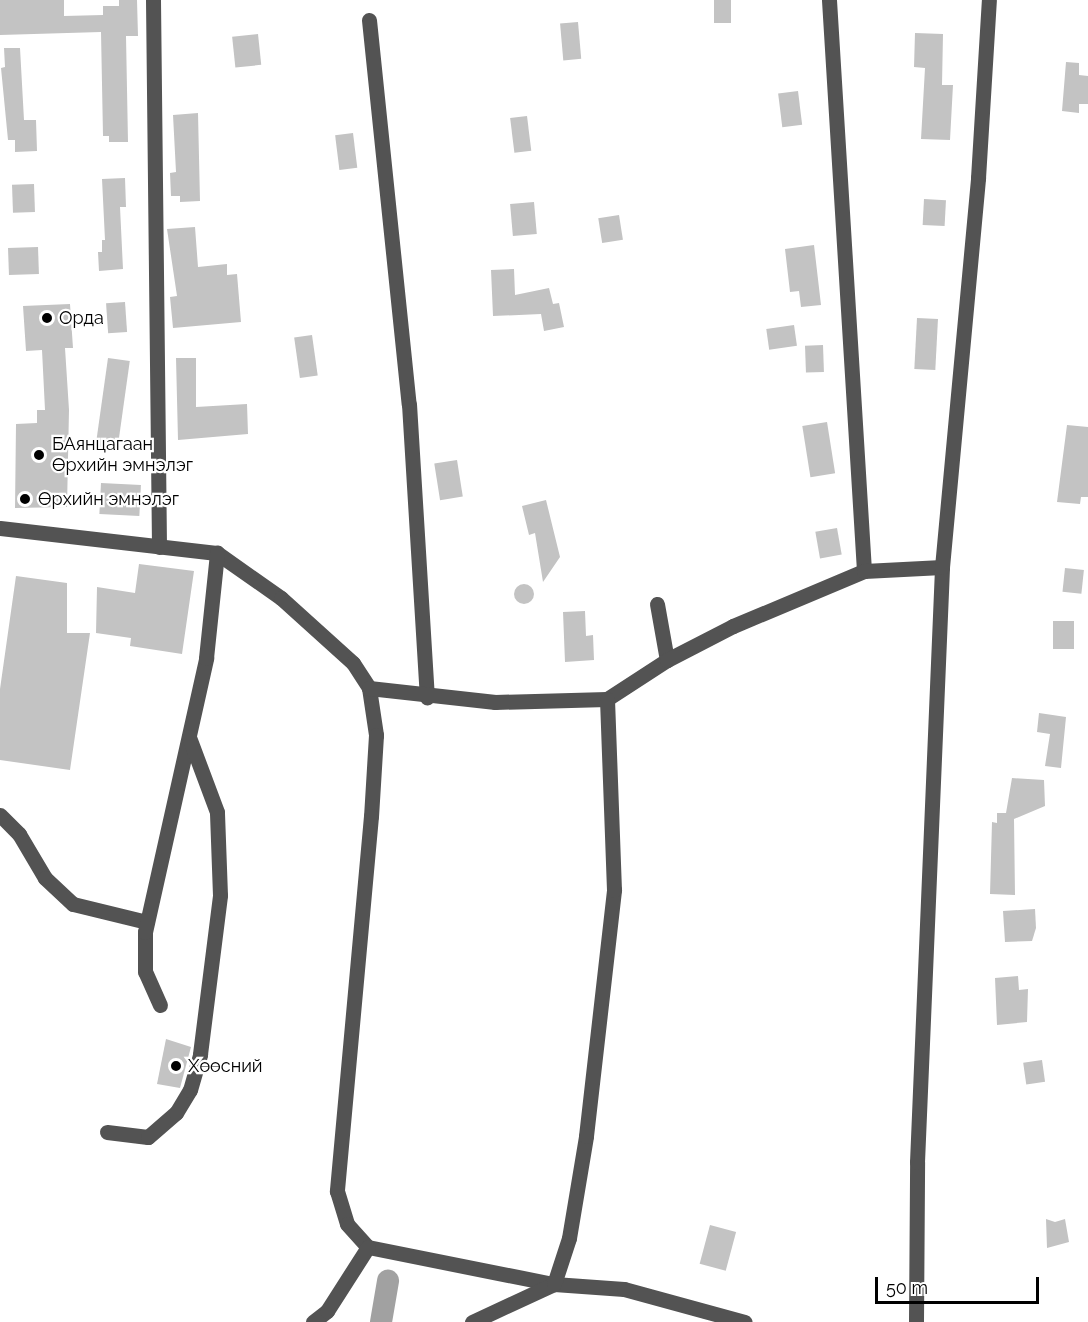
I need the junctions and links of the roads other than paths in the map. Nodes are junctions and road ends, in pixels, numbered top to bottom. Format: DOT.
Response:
graph roads {
  1 [pos="153,0"];
  2 [pos="829,0"];
  3 [pos="989,0"];
  4 [pos="369,20"];
  5 [pos="0,528"];
  6 [pos="159,547"];
  7 [pos="217,553"];
  8 [pos="942,567"];
  9 [pos="864,571"];
  10 [pos="657,604"];
  11 [pos="667,660"];
  12 [pos="369,688"];
  13 [pos="427,697"];
  14 [pos="607,699"];
  15 [pos="189,737"];
  16 [pos="0,815"];
  17 [pos="147,922"];
  18 [pos="160,1005"];
  19 [pos="107,1132"];
  20 [pos="368,1247"];
  21 [pos="554,1284"];
  22 [pos="313,1322"];
  23 [pos="472,1322"];
  24 [pos="746,1322"];
  25 [pos="916,1322"];
  1 -- 6 [label="street"];
  2 -- 9 [label="street"];
  3 -- 8 [label="street"];
  4 -- 13 [label="street"];
  5 -- 6 [label="street"];
  6 -- 7 [label="street"];
  7 -- 12 [label="street"];
  7 -- 15 [label="street"];
  8 -- 9 [label="street"];
  8 -- 25 [label="street"];
  9 -- 11 [label="street"];
  10 -- 11 [label="street"];
  11 -- 14 [label="street"];
  12 -- 13 [label="street"];
  12 -- 20 [label="street"];
  13 -- 14 [label="street"];
  14 -- 21 [label="street"];
  15 -- 17 [label="street"];
  15 -- 19 [label="street"];
  16 -- 17 [label="street"];
  17 -- 18 [label="street"];
  20 -- 21 [label="street"];
  20 -- 22 [label="street"];
  21 -- 23 [label="street"];
  21 -- 24 [label="street"];
}
